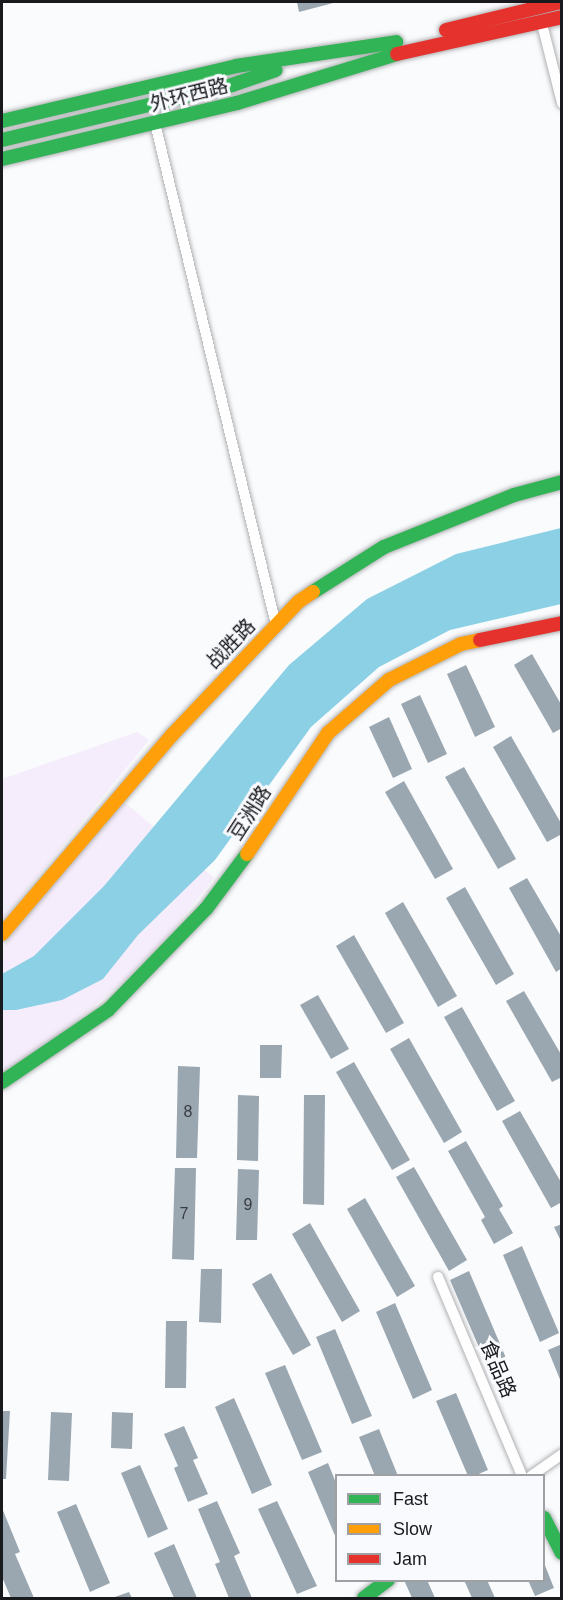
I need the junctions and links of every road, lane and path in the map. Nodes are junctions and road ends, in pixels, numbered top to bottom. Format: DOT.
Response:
graph roads {
  1 [pos="561,2"];
  2 [pos="561,17"];
  3 [pos="541,20"];
  4 [pos="382,51"];
  5 [pos="561,103"];
  6 [pos="2,121"];
  7 [pos="155,123"];
  8 [pos="2,140"];
  9 [pos="2,159"];
  10 [pos="561,482"];
  11 [pos="561,623"];
  12 [pos="276,625"];
  13 [pos="2,934"];
  14 [pos="2,1082"];
  15 [pos="438,1277"];
  16 [pos="561,1454"];
  17 [pos="521,1474"];
  18 [pos="534,1474"];
  19 [pos="545,1522"];
  20 [pos="561,1553"];
  21 [pos="387,1582"];
  22 [pos="364,1599"];
  1 -- 4 [label="street, 外环西路"];
  2 -- 3 [label="street, 外环西路"];
  3 -- 4 [label="street, 外环西路"];
  3 -- 5 [label="street"];
  4 -- 6 [label="street, 外环西路"];
  4 -- 7 [label="street, 外环西路"];
  4 -- 8 [label="street, 外环西路"];
  7 -- 9 [label="street, 外环西路"];
  7 -- 12 [label="street"];
  10 -- 12 [label="street, 战胜路"];
  11 -- 14 [label="street, 豆洲路"];
  12 -- 13 [label="street, 战胜路"];
  15 -- 17 [label="street, 食品路"];
  16 -- 18 [label="street"];
  19 -- 20 [label="street"];
  21 -- 22 [label="street"];
}
